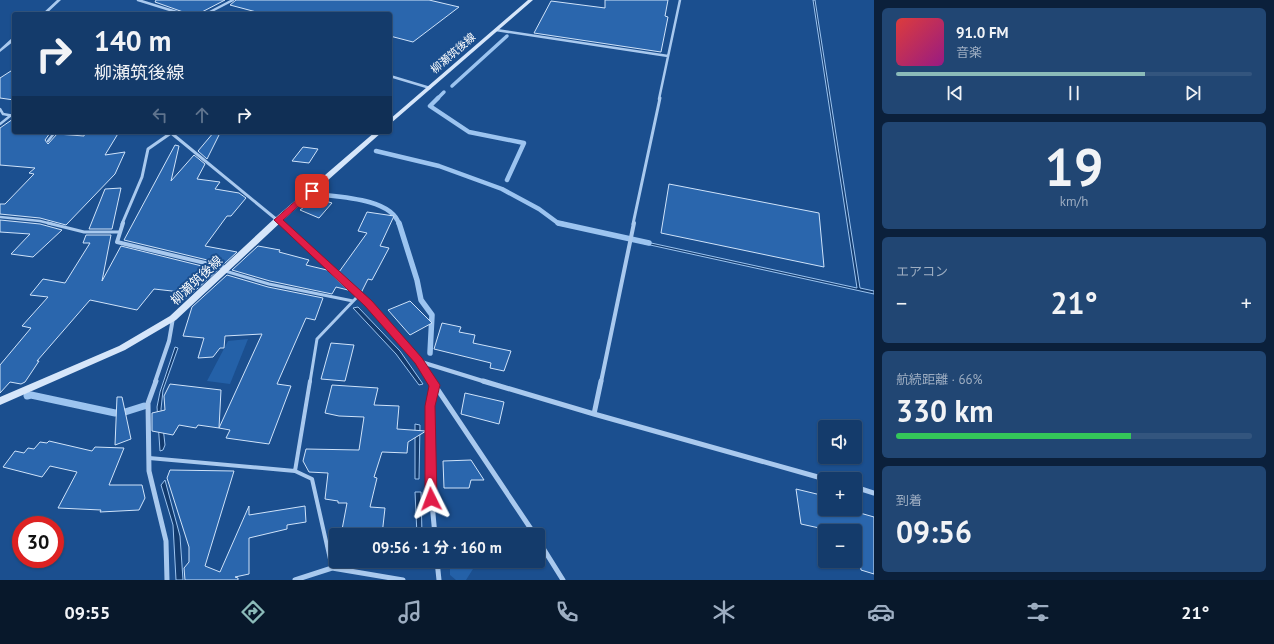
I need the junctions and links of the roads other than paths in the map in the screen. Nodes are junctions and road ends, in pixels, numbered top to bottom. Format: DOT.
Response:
graph roads {
  1 [pos="59,0"];
  2 [pos="138,0"];
  3 [pos="233,0"];
  4 [pos="531,0"];
  5 [pos="680,0"];
  6 [pos="46,12"];
  7 [pos="177,12"];
  8 [pos="210,12"];
  9 [pos="496,30"];
  10 [pos="12,41"];
  11 [pos="0,51"];
  12 [pos="668,56"];
  13 [pos="392,77"];
  14 [pos="430,88"];
  15 [pos="0,109"];
  16 [pos="10,116"];
  17 [pos="392,120"];
  18 [pos="0,124"];
  19 [pos="53,134"];
  20 [pos="167,134"];
  21 [pos="172,134"];
  22 [pos="377,134"];
  23 [pos="48,141"];
  24 [pos="0,217"];
  25 [pos="278,220"];
  26 [pos="119,232"];
  27 [pos="224,269"];
  28 [pos="359,295"];
  29 [pos="353,301"];
  30 [pos="173,318"];
  31 [pos="418,360"];
  32 [pos="434,385"];
  33 [pos="0,401"];
  34 [pos="594,414"];
  35 [pos="149,458"];
  36 [pos="295,471"];
  37 [pos="818,477"];
  38 [pos="862,489"];
  39 [pos="874,493"];
  40 [pos="434,528"];
  41 [pos="530,528"];
  42 [pos="545,551"];
  43 [pos="329,555"];
  44 [pos="332,568"];
  45 [pos="438,568"];
  46 [pos="167,580"];
  47 [pos="295,580"];
  48 [pos="403,580"];
  49 [pos="439,580"];
  50 [pos="563,580"];
  1 -- 6 [label="street"];
  2 -- 7 [label="street"];
  3 -- 8 [label="street"];
  4 -- 9 [label="main road, 柳瀬筑後線"];
  5 -- 12 [label="street"];
  9 -- 12 [label="street"];
  9 -- 14 [label="main road, 柳瀬筑後線"];
  10 -- 11 [label="street"];
  12 -- 34 [label="street"];
  13 -- 14 [label="street"];
  14 -- 17 [label="main road, 柳瀬筑後線"];
  15 -- 16 [label="lane"];
  16 -- 18 [label="lane"];
  19 -- 23 [label="lane"];
  20 -- 26 [label="street"];
  21 -- 25 [label="street"];
  22 -- 25 [label="main road, 柳瀬筑後線"];
  24 -- 26 [label="lane"];
  25 -- 27 [label="main road, 柳瀬筑後線"];
  25 -- 28 [label="street"];
  26 -- 27 [label="street"];
  27 -- 29 [label="lane"];
  27 -- 30 [label="main road, 柳瀬筑後線"];
  28 -- 29 [label="lane"];
  28 -- 31 [label="street"];
  29 -- 36 [label="lane"];
  30 -- 33 [label="main road, 柳瀬筑後線"];
  30 -- 35 [label="street"];
  31 -- 32 [label="street"];
  31 -- 34 [label="street"];
  32 -- 40 [label="street"];
  32 -- 41 [label="street"];
  34 -- 37 [label="street"];
  35 -- 36 [label="lane"];
  35 -- 46 [label="street"];
  36 -- 43 [label="lane"];
  38 -- 39 [label="street"];
  42 -- 50 [label="street"];
  44 -- 47 [label="street"];
  44 -- 48 [label="street"];
  45 -- 49 [label="street"];
}
